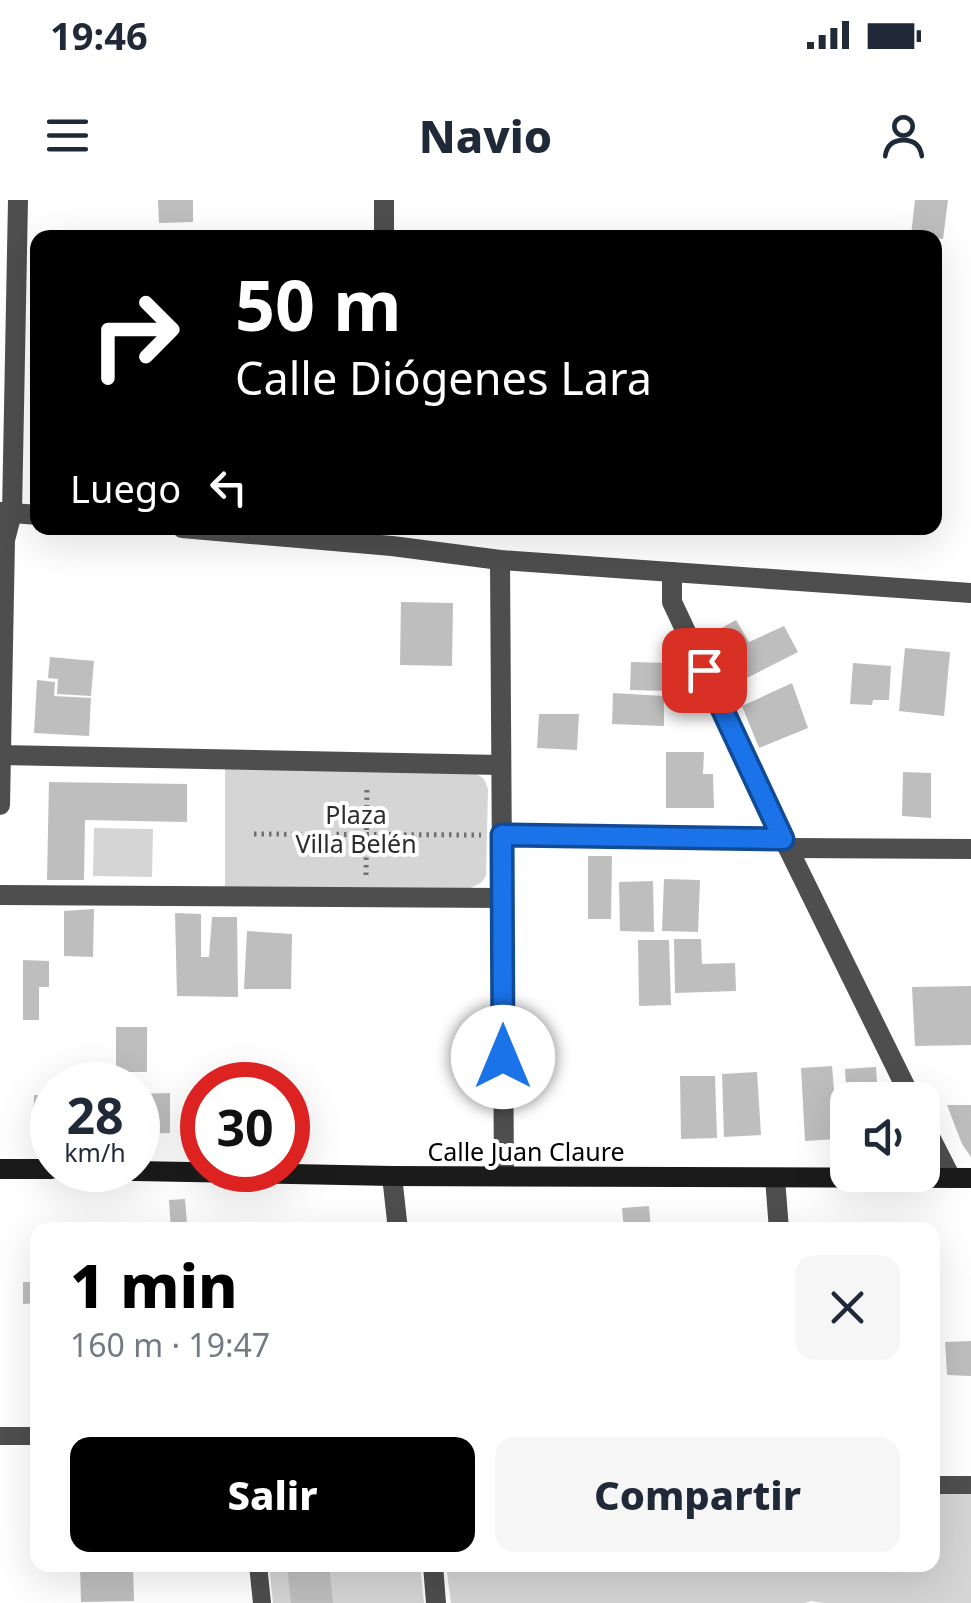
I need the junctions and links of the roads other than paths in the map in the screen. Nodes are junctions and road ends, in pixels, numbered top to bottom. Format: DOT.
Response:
graph roads {
  1 [pos="18,200"];
  2 [pos="384,200"];
  3 [pos="384,230"];
  4 [pos="6,512"];
  5 [pos="345,535"];
  6 [pos="392,537"];
  7 [pos="500,560"];
  8 [pos="672,572"];
  9 [pos="971,594"];
  10 [pos="0,755"];
  11 [pos="501,765"];
  12 [pos="0,805"];
  13 [pos="492,835"];
  14 [pos="786,843"];
  15 [pos="971,850"];
  16 [pos="0,894"];
  17 [pos="502,898"];
  18 [pos="903,1082"];
  19 [pos="940,1147"];
  20 [pos="0,1168"];
  21 [pos="30,1169"];
  22 [pos="160,1172"];
  23 [pos="392,1176"];
  24 [pos="504,1176"];
  25 [pos="775,1178"];
  26 [pos="961,1178"];
  27 [pos="397,1222"];
  28 [pos="778,1222"];
  29 [pos="0,1436"];
  30 [pos="30,1436"];
  31 [pos="940,1485"];
  32 [pos="971,1485"];
  33 [pos="259,1572"];
  34 [pos="433,1572"];
  35 [pos="262,1603"];
  36 [pos="436,1603"];
  1 -- 4 [label="street"];
  2 -- 3 [label="street"];
  4 -- 10 [label="street"];
  5 -- 6 [label="street"];
  6 -- 7 [label="street"];
  7 -- 8 [label="street"];
  7 -- 11 [label="street"];
  8 -- 9 [label="street"];
  8 -- 14 [label="street"];
  10 -- 11 [label="street"];
  10 -- 12 [label="street"];
  11 -- 13 [label="street"];
  13 -- 14 [label="street"];
  13 -- 17 [label="street"];
  14 -- 15 [label="street"];
  14 -- 18 [label="street"];
  16 -- 17 [label="street"];
  17 -- 24 [label="street"];
  19 -- 26 [label="street"];
  20 -- 21 [label="street"];
  22 -- 23 [label="street, Calle Juan Claure"];
  23 -- 24 [label="street, Calle Juan Claure"];
  23 -- 27 [label="street"];
  24 -- 25 [label="street, Calle Juan Claure"];
  25 -- 26 [label="street, Calle Juan Claure"];
  25 -- 28 [label="street"];
  29 -- 30 [label="lane"];
  31 -- 32 [label="lane"];
  33 -- 35 [label="lane"];
  34 -- 36 [label="street"];
}
